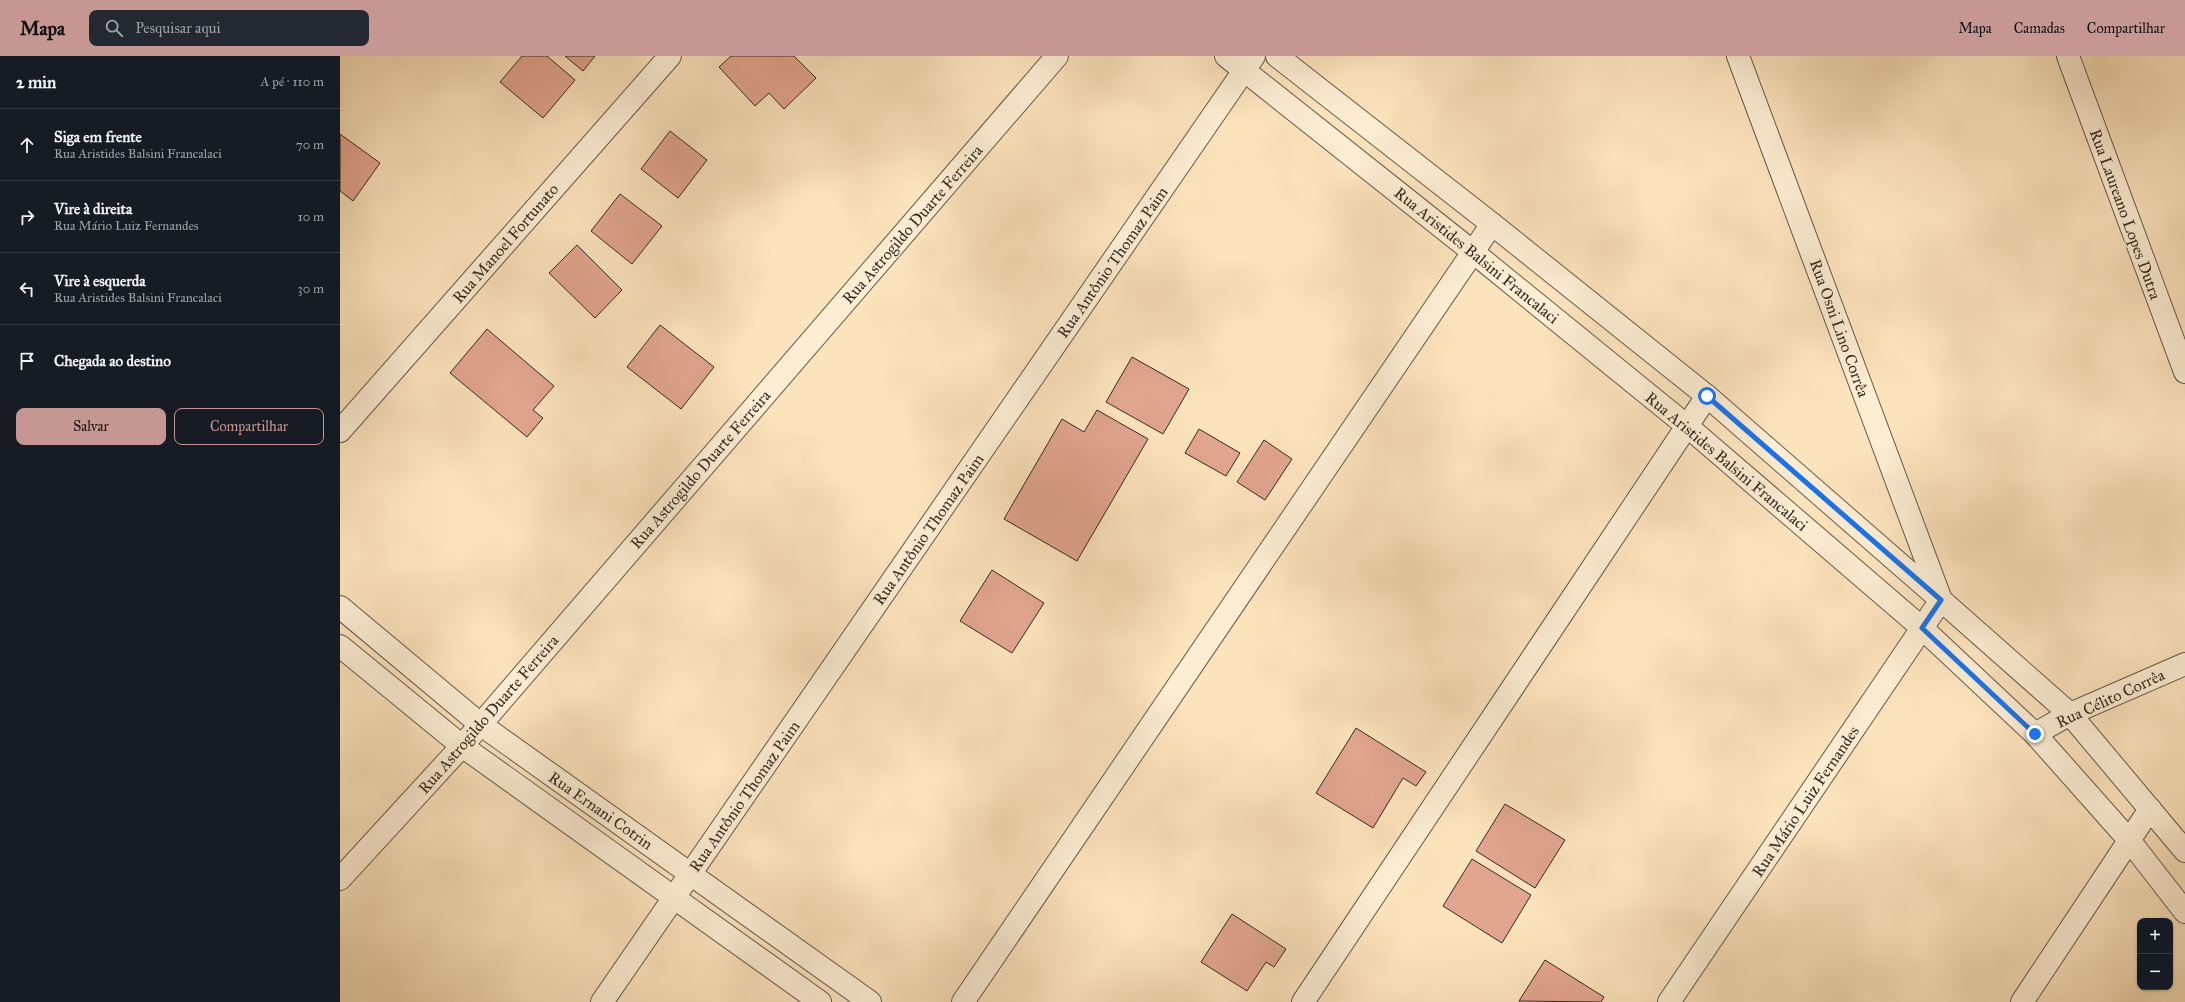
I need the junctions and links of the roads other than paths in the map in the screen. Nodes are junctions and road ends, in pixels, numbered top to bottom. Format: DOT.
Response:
graph roads {
  1 [pos="670,56"];
  2 [pos="1057,56"];
  3 [pos="1226,56"];
  4 [pos="1277,56"];
  5 [pos="1738,56"];
  6 [pos="2068,56"];
  7 [pos="1249,63"];
  8 [pos="1492,224"];
  9 [pos="1473,252"];
  10 [pos="2185,372"];
  11 [pos="1707,396"];
  12 [pos="1687,426"];
  13 [pos="340,431"];
  14 [pos="1941,600"];
  15 [pos="340,607"];
  16 [pos="1922,628"];
  17 [pos="340,646"];
  18 [pos="2185,664"];
  19 [pos="2070,714"];
  20 [pos="480,724"];
  21 [pos="2035,734"];
  22 [pos="462,746"];
  23 [pos="2150,809"];
  24 [pos="2129,840"];
  25 [pos="2185,852"];
  26 [pos="690,874"];
  27 [pos="340,878"];
  28 [pos="674,898"];
  29 [pos="2185,912"];
  30 [pos="602,1002"];
  31 [pos="820,1002"];
  32 [pos="870,1002"];
  33 [pos="963,1002"];
  34 [pos="1303,1002"];
  35 [pos="1669,1002"];
  36 [pos="2022,1002"];
  1 -- 13 [label="street, Rua Manoel Fortunato"];
  2 -- 20 [label="street, Rua Astrogildo Duarte Ferreira"];
  3 -- 7 [label="street, Rua Aristides Balsini Francalaci"];
  4 -- 8 [label="street, Rua Aristides Balsini Francalaci"];
  5 -- 14 [label="street, Rua Osni Lino Corrêa"];
  6 -- 10 [label="street, Rua Laureano Lopes Dutra"];
  7 -- 9 [label="street, Rua Aristides Balsini Francalaci"];
  7 -- 26 [label="street, Rua Antônio Thomaz Paim"];
  8 -- 9 [label="street"];
  8 -- 11 [label="street, Rua Aristides Balsini Francalaci"];
  9 -- 12 [label="street, Rua Aristides Balsini Francalaci"];
  9 -- 33 [label="street"];
  11 -- 12 [label="street"];
  11 -- 14 [label="street, Rua Aristides Balsini Francalaci"];
  12 -- 16 [label="street, Rua Aristides Balsini Francalaci"];
  12 -- 34 [label="street"];
  14 -- 16 [label="street, Rua Mário Luiz Fernandes"];
  14 -- 19 [label="street, Rua Aristides Balsini Francalaci"];
  15 -- 20 [label="street, Rua Ernani Cotrin"];
  16 -- 21 [label="street, Rua Aristides Balsini Francalaci"];
  16 -- 35 [label="street, Rua Mário Luiz Fernandes"];
  17 -- 22 [label="street, Rua Ernani Cotrin"];
  18 -- 19 [label="street, Rua Célito Corrêa"];
  19 -- 21 [label="street, Rua Célito Corrêa"];
  19 -- 23 [label="street, Rua Aristides Balsini Francalaci"];
  20 -- 22 [label="street, Rua Astrogildo Duarte Ferreira"];
  20 -- 26 [label="street, Rua Ernani Cotrin"];
  21 -- 24 [label="street, Rua Aristides Balsini Francalaci"];
  22 -- 27 [label="street, Rua Astrogildo Duarte Ferreira"];
  22 -- 28 [label="street, Rua Ernani Cotrin"];
  23 -- 24 [label="street"];
  23 -- 25 [label="street, Rua Aristides Balsini Francalaci"];
  24 -- 29 [label="street, Rua Aristides Balsini Francalaci"];
  24 -- 36 [label="street"];
  26 -- 28 [label="street, Rua Antônio Thomaz Paim"];
  26 -- 32 [label="street, Rua Ernani Cotrin"];
  28 -- 30 [label="street, Rua Antônio Thomaz Paim"];
  28 -- 31 [label="street, Rua Ernani Cotrin"];
}
